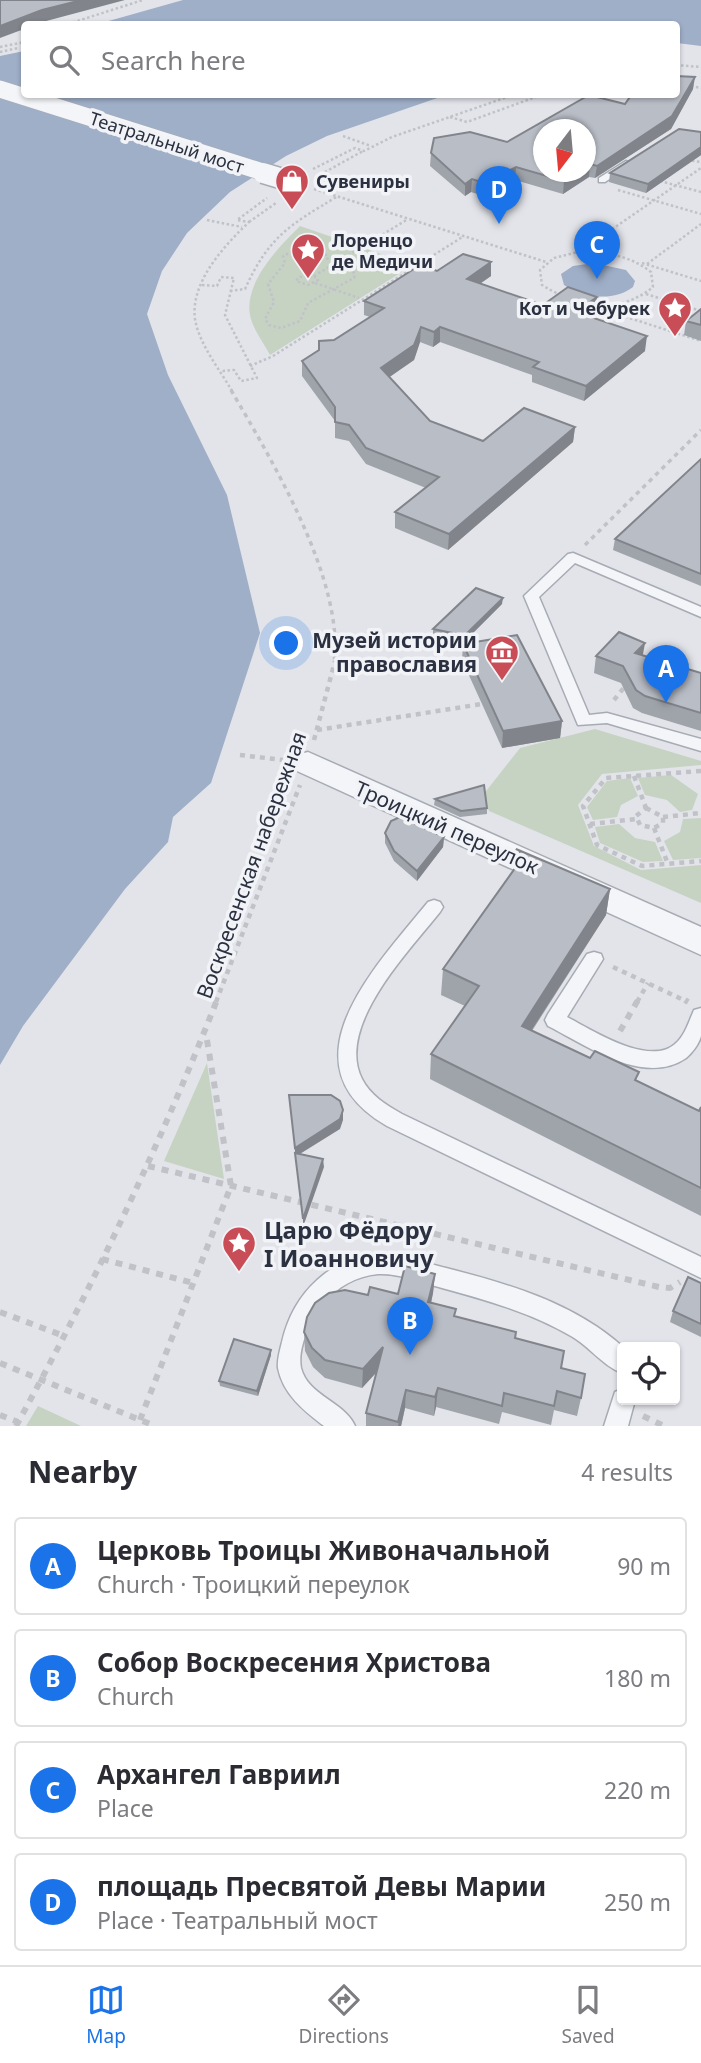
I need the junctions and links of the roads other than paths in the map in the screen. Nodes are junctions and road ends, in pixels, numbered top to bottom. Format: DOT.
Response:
graph roads {
  1 [pos="0,89"];
  2 [pos="21,96"];
  3 [pos="28,98"];
  4 [pos="649,149"];
  5 [pos="602,180"];
  6 [pos="293,182"];
  7 [pos="701,612"];
  8 [pos="701,745"];
  9 [pos="308,763"];
  10 [pos="434,907"];
  11 [pos="701,942"];
  12 [pos="594,959"];
  13 [pos="696,1009"];
  14 [pos="694,1265"];
  15 [pos="617,1358"];
  16 [pos="622,1405"];
  17 [pos="343,1426"];
  18 [pos="616,1426"];
  1 -- 2 [label="street, Театральный мост, bridge"];
  3 -- 6 [label="street, Театральный мост, bridge"];
  4 -- 5 [label="lane"];
  7 -- 8 [label="lane"];
  9 -- 11 [label="street, Троицкий переулок"];
  10 -- 14 [label="lane"];
  12 -- 13 [label="lane"];
  15 -- 17 [label="lane"];
  16 -- 18 [label="lane"];
}
